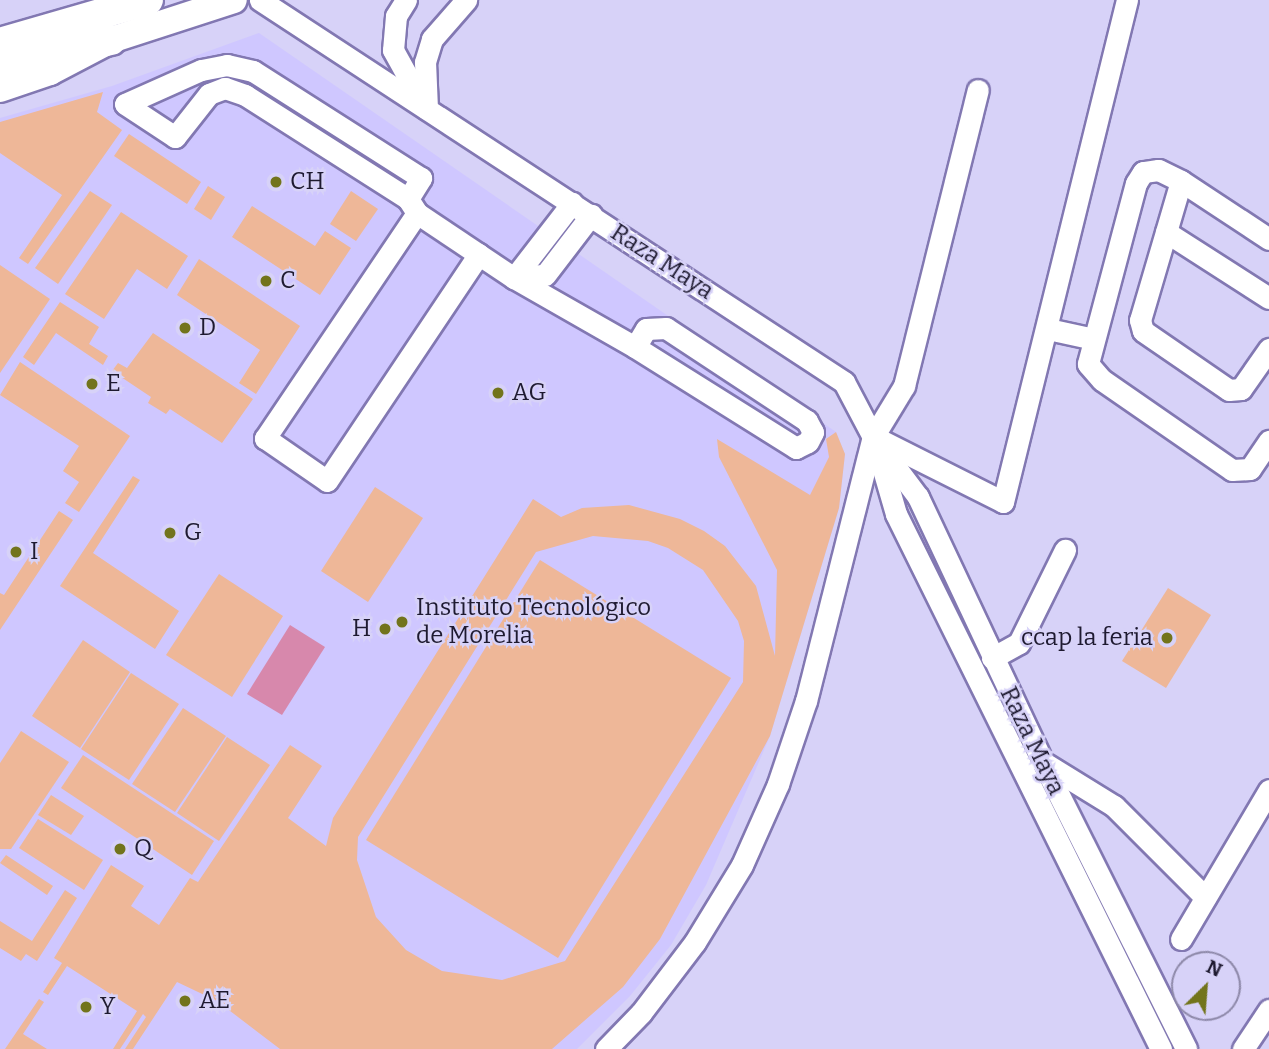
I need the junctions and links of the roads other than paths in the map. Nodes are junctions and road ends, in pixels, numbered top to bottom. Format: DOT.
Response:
graph roads {
  1 [pos="148,0"];
  2 [pos="233,0"];
  3 [pos="260,0"];
  4 [pos="406,0"];
  5 [pos="467,0"];
  6 [pos="1127,0"];
  7 [pos="111,40"];
  8 [pos="0,43"];
  9 [pos="0,65"];
  10 [pos="227,65"];
  11 [pos="225,88"];
  12 [pos="0,89"];
  13 [pos="978,90"];
  14 [pos="427,109"];
  15 [pos="1181,181"];
  16 [pos="572,203"];
  17 [pos="412,206"];
  18 [pos="591,215"];
  19 [pos="1166,232"];
  20 [pos="1269,239"];
  21 [pos="480,254"];
  22 [pos="514,278"];
  23 [pos="1269,298"];
  24 [pos="1048,329"];
  25 [pos="1094,340"];
  26 [pos="635,346"];
  27 [pos="1269,349"];
  28 [pos="873,437"];
  29 [pos="1269,441"];
  30 [pos="1065,550"];
  31 [pos="992,658"];
  32 [pos="1032,765"];
  33 [pos="1269,790"];
  34 [pos="1205,897"];
  35 [pos="1181,939"];
  36 [pos="1269,1010"];
  37 [pos="606,1049"];
  38 [pos="1161,1049"];
  39 [pos="1186,1049"];
  40 [pos="1243,1049"];
  1 -- 8 [label="highway"];
  2 -- 7 [label="main road"];
  3 -- 14 [label="street, Raza Maya"];
  4 -- 14 [label="street, Raza Maya"];
  5 -- 14 [label="street"];
  6 -- 24 [label="street"];
  7 -- 9 [label="highway"];
  7 -- 12 [label="main road"];
  10 -- 11 [label="street"];
  10 -- 11 [label="street"];
  10 -- 17 [label="street"];
  11 -- 17 [label="street"];
  13 -- 28 [label="street"];
  14 -- 16 [label="street, Raza Maya"];
  15 -- 19 [label="street"];
  15 -- 20 [label="street"];
  15 -- 25 [label="street"];
  16 -- 18 [label="street, Raza Maya"];
  16 -- 22 [label="street"];
  17 -- 21 [label="street"];
  17 -- 21 [label="street"];
  18 -- 22 [label="street"];
  18 -- 28 [label="street, Raza Maya"];
  19 -- 23 [label="street"];
  19 -- 27 [label="street"];
  21 -- 22 [label="street"];
  22 -- 26 [label="street"];
  24 -- 25 [label="street"];
  24 -- 28 [label="street"];
  25 -- 29 [label="street"];
  26 -- 26 [label="street"];
  28 -- 31 [label="street, Raza Maya"];
  28 -- 32 [label="street, Raza Maya"];
  28 -- 37 [label="street"];
  30 -- 31 [label="street"];
  31 -- 32 [label="street, Raza Maya"];
  32 -- 34 [label="street"];
  32 -- 38 [label="street, Raza Maya"];
  32 -- 39 [label="street, Raza Maya"];
  33 -- 34 [label="street"];
  34 -- 35 [label="street"];
  36 -- 40 [label="street"];
}
